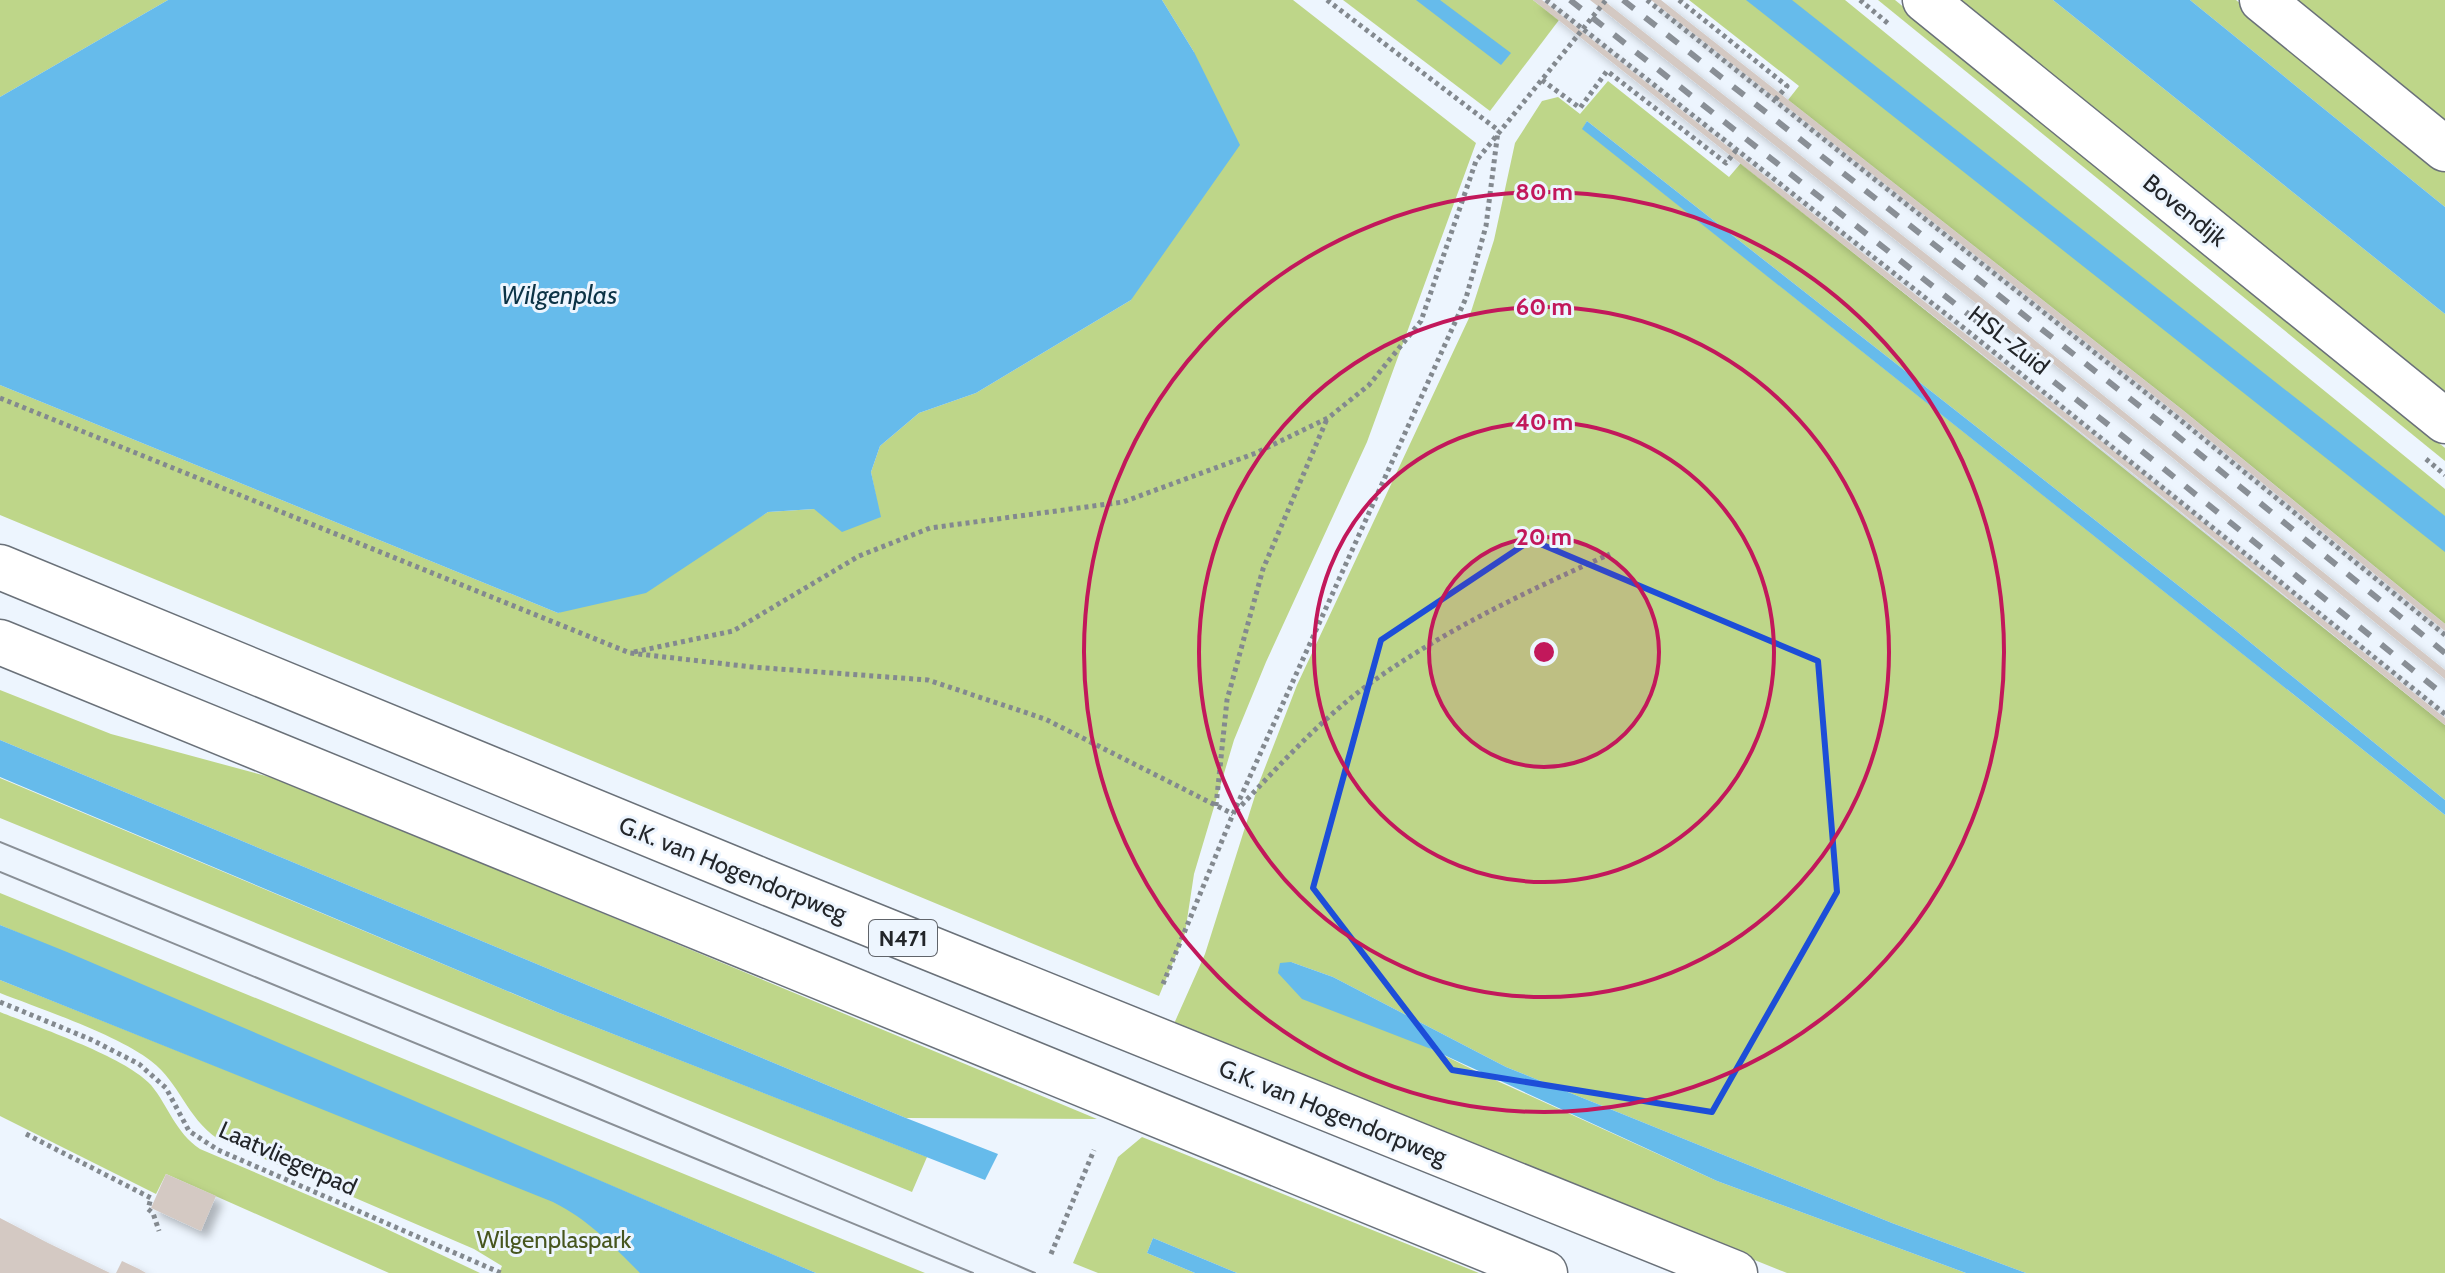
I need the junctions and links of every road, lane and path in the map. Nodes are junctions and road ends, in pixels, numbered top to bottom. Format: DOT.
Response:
graph roads {
  1 [pos="1327,0"];
  2 [pos="1546,0"];
  3 [pos="1606,0"];
  4 [pos="1647,0"];
  5 [pos="1679,0"];
  6 [pos="1925,0"];
  7 [pos="2262,0"];
  8 [pos="1542,80"];
  9 [pos="1775,100"];
  10 [pos="1498,130"];
  11 [pos="1737,149"];
  12 [pos="2445,149"];
  13 [pos="0,398"];
  14 [pos="1328,418"];
  15 [pos="2445,421"];
  16 [pos="1610,554"];
  17 [pos="0,567"];
  18 [pos="2445,635"];
  19 [pos="0,642"];
  20 [pos="630,653"];
  21 [pos="2445,714"];
  22 [pos="1216,807"];
  23 [pos="1233,814"];
  24 [pos="1163,984"];
  25 [pos="0,1002"];
  26 [pos="26,1134"];
  27 [pos="1094,1150"];
  28 [pos="159,1231"];
  29 [pos="1051,1254"];
  30 [pos="492,1271"];
  31 [pos="501,1273"];
  32 [pos="1545,1273"];
  33 [pos="1735,1273"];
  1 -- 10 [label="path"];
  2 -- 11 [label="path, HSL-Zuid"];
  3 -- 8 [label="path, bridge"];
  4 -- 9 [label="path, HSL-Zuid"];
  5 -- 9 [label="path"];
  6 -- 15 [label="main road, Bovendijk"];
  7 -- 12 [label="main road"];
  8 -- 10 [label="path"];
  8 -- 11 [label="path"];
  9 -- 18 [label="path, HSL-Zuid"];
  10 -- 14 [label="path"];
  10 -- 23 [label="path"];
  11 -- 21 [label="path, HSL-Zuid"];
  13 -- 20 [label="path"];
  14 -- 20 [label="path"];
  14 -- 22 [label="path"];
  16 -- 23 [label="path"];
  17 -- 33 [label="main road, G.K. van Hogendorpweg / N471"];
  19 -- 32 [label="main road"];
  20 -- 22 [label="path"];
  22 -- 23 [label="path"];
  23 -- 24 [label="path"];
  25 -- 30 [label="path, Laatvliegerpad"];
  26 -- 28 [label="path"];
  27 -- 29 [label="path"];
  30 -- 31 [label="path, Laatvliegerpad"];
}
